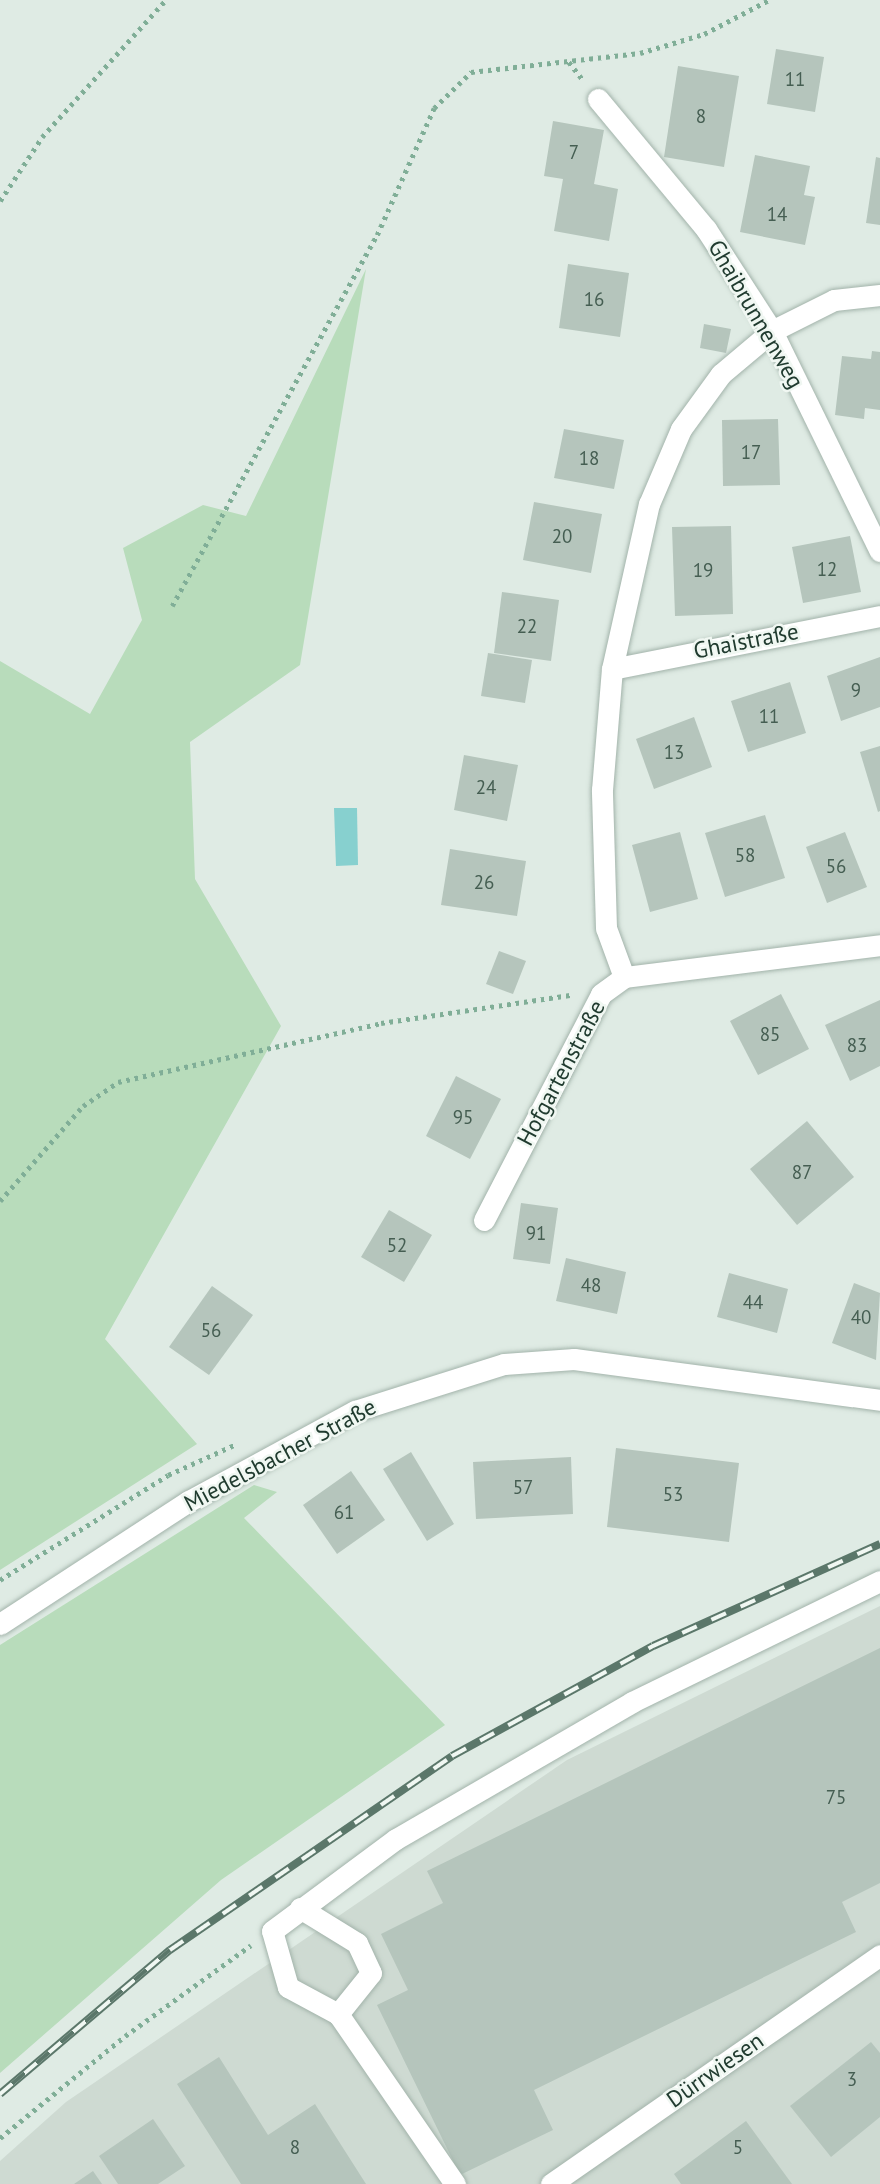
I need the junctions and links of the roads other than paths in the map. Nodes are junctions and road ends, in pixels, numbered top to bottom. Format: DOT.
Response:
graph roads {
  1 [pos="592,91"];
  2 [pos="880,295"];
  3 [pos="772,331"];
  4 [pos="880,551"];
  5 [pos="880,616"];
  6 [pos="612,669"];
  7 [pos="880,945"];
  8 [pos="624,977"];
  9 [pos="484,1220"];
  10 [pos="880,1400"];
  11 [pos="880,1581"];
  12 [pos="0,1624"];
  13 [pos="300,1908"];
  14 [pos="880,1955"];
  15 [pos="338,2014"];
  16 [pos="455,2184"];
  17 [pos="551,2184"];
  1 -- 3 [label="street, Ghaibrunnenweg"];
  2 -- 3 [label="street"];
  3 -- 4 [label="street, Ghaibrunnenweg"];
  3 -- 6 [label="street"];
  5 -- 6 [label="street, Ghaistraße"];
  6 -- 8 [label="street"];
  7 -- 8 [label="street, Hofgartenstraße"];
  8 -- 9 [label="street, Hofgartenstraße"];
  10 -- 12 [label="street, Miedelsbacher Straße"];
  11 -- 13 [label="street"];
  13 -- 15 [label="street"];
  13 -- 15 [label="street"];
  14 -- 17 [label="street, Dürrwiesen"];
  15 -- 16 [label="street"];
}
